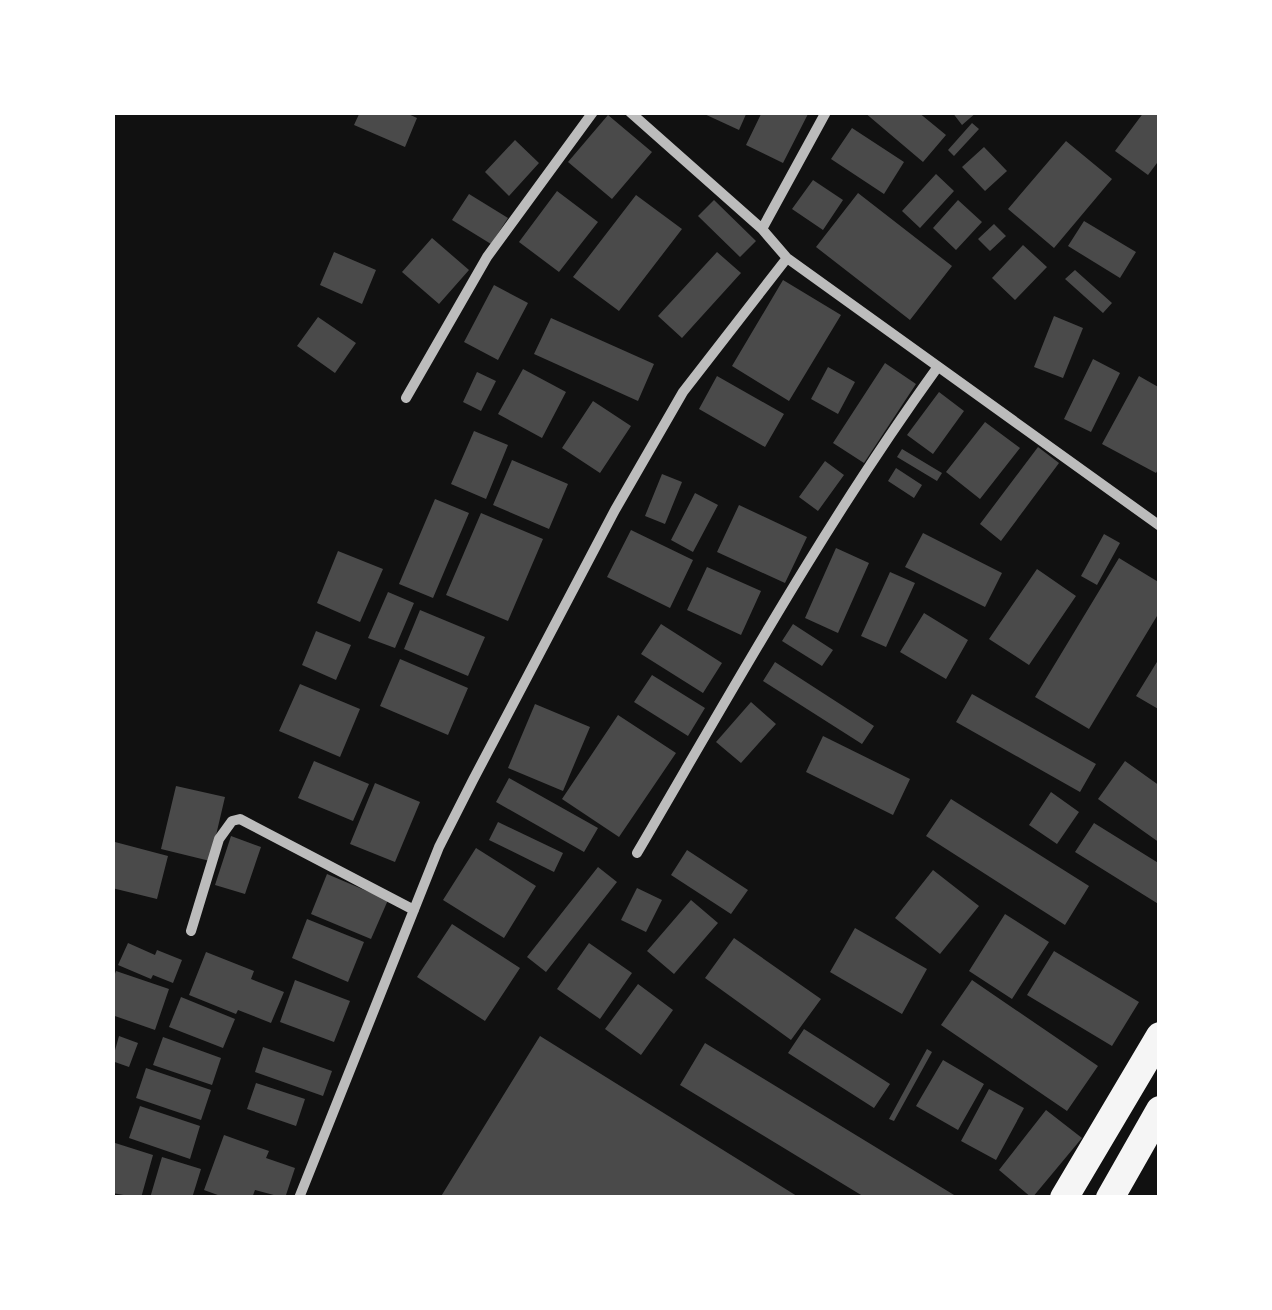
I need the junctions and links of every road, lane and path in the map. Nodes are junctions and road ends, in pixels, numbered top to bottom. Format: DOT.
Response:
graph roads {
  1 [pos="593,112"];
  2 [pos="630,112"];
  3 [pos="826,112"];
  4 [pos="762,229"];
  5 [pos="787,258"];
  6 [pos="937,368"];
  7 [pos="406,398"];
  8 [pos="1160,526"];
  9 [pos="637,853"];
  10 [pos="414,910"];
  11 [pos="192,931"];
  12 [pos="1160,1036"];
  13 [pos="1160,1110"];
  14 [pos="299,1198"];
  15 [pos="1064,1198"];
  16 [pos="1110,1198"];
  1 -- 7 [label="street"];
  2 -- 4 [label="street"];
  3 -- 4 [label="street"];
  4 -- 5 [label="street"];
  5 -- 6 [label="street"];
  5 -- 10 [label="street"];
  6 -- 8 [label="street"];
  6 -- 9 [label="street"];
  10 -- 11 [label="street"];
  10 -- 14 [label="street"];
  12 -- 15 [label="highway"];
  13 -- 16 [label="highway"];
}
